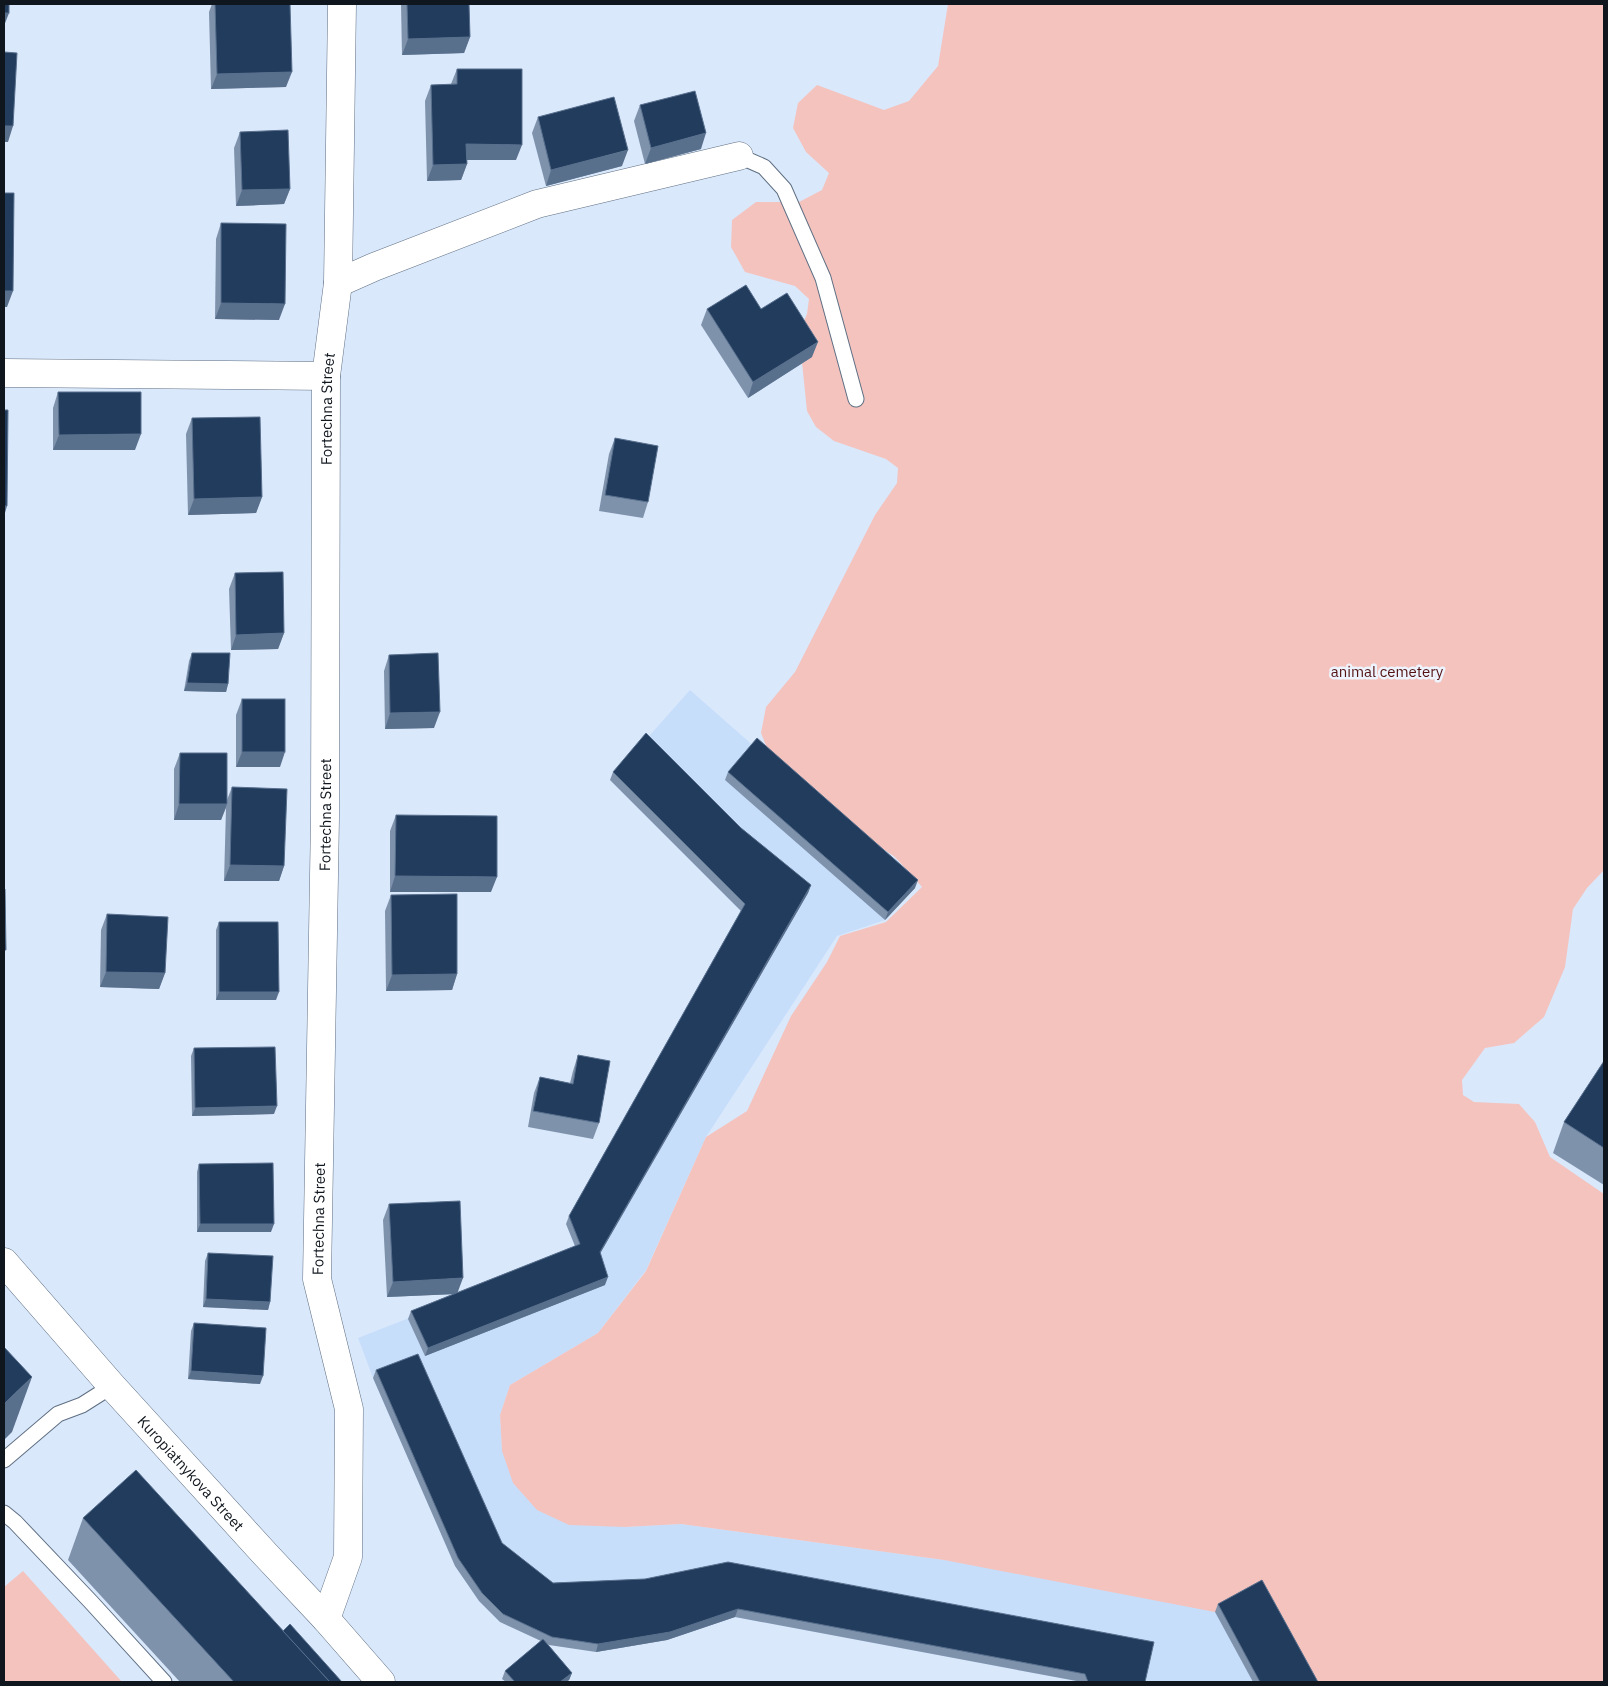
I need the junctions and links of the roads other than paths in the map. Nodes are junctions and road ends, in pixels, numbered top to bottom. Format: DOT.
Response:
graph roads {
  1 [pos="342,4"];
  2 [pos="739,156"];
  3 [pos="338,283"];
  4 [pos="4,373"];
  5 [pos="326,376"];
  6 [pos="856,399"];
  7 [pos="4,1262"];
  8 [pos="112,1386"];
  9 [pos="4,1460"];
  10 [pos="4,1513"];
  11 [pos="326,1619"];
  12 [pos="164,1682"];
  13 [pos="382,1682"];
  1 -- 3 [label="street, Fortechna Street"];
  2 -- 3 [label="street"];
  2 -- 6 [label="lane"];
  3 -- 5 [label="street, Fortechna Street"];
  4 -- 5 [label="street"];
  5 -- 11 [label="street, Fortechna Street"];
  7 -- 8 [label="street, Kuropiatnykova Street"];
  8 -- 9 [label="lane"];
  8 -- 11 [label="street, Kuropiatnykova Street"];
  10 -- 12 [label="lane"];
  11 -- 13 [label="street, Kuropiatnykova Street"];
}
